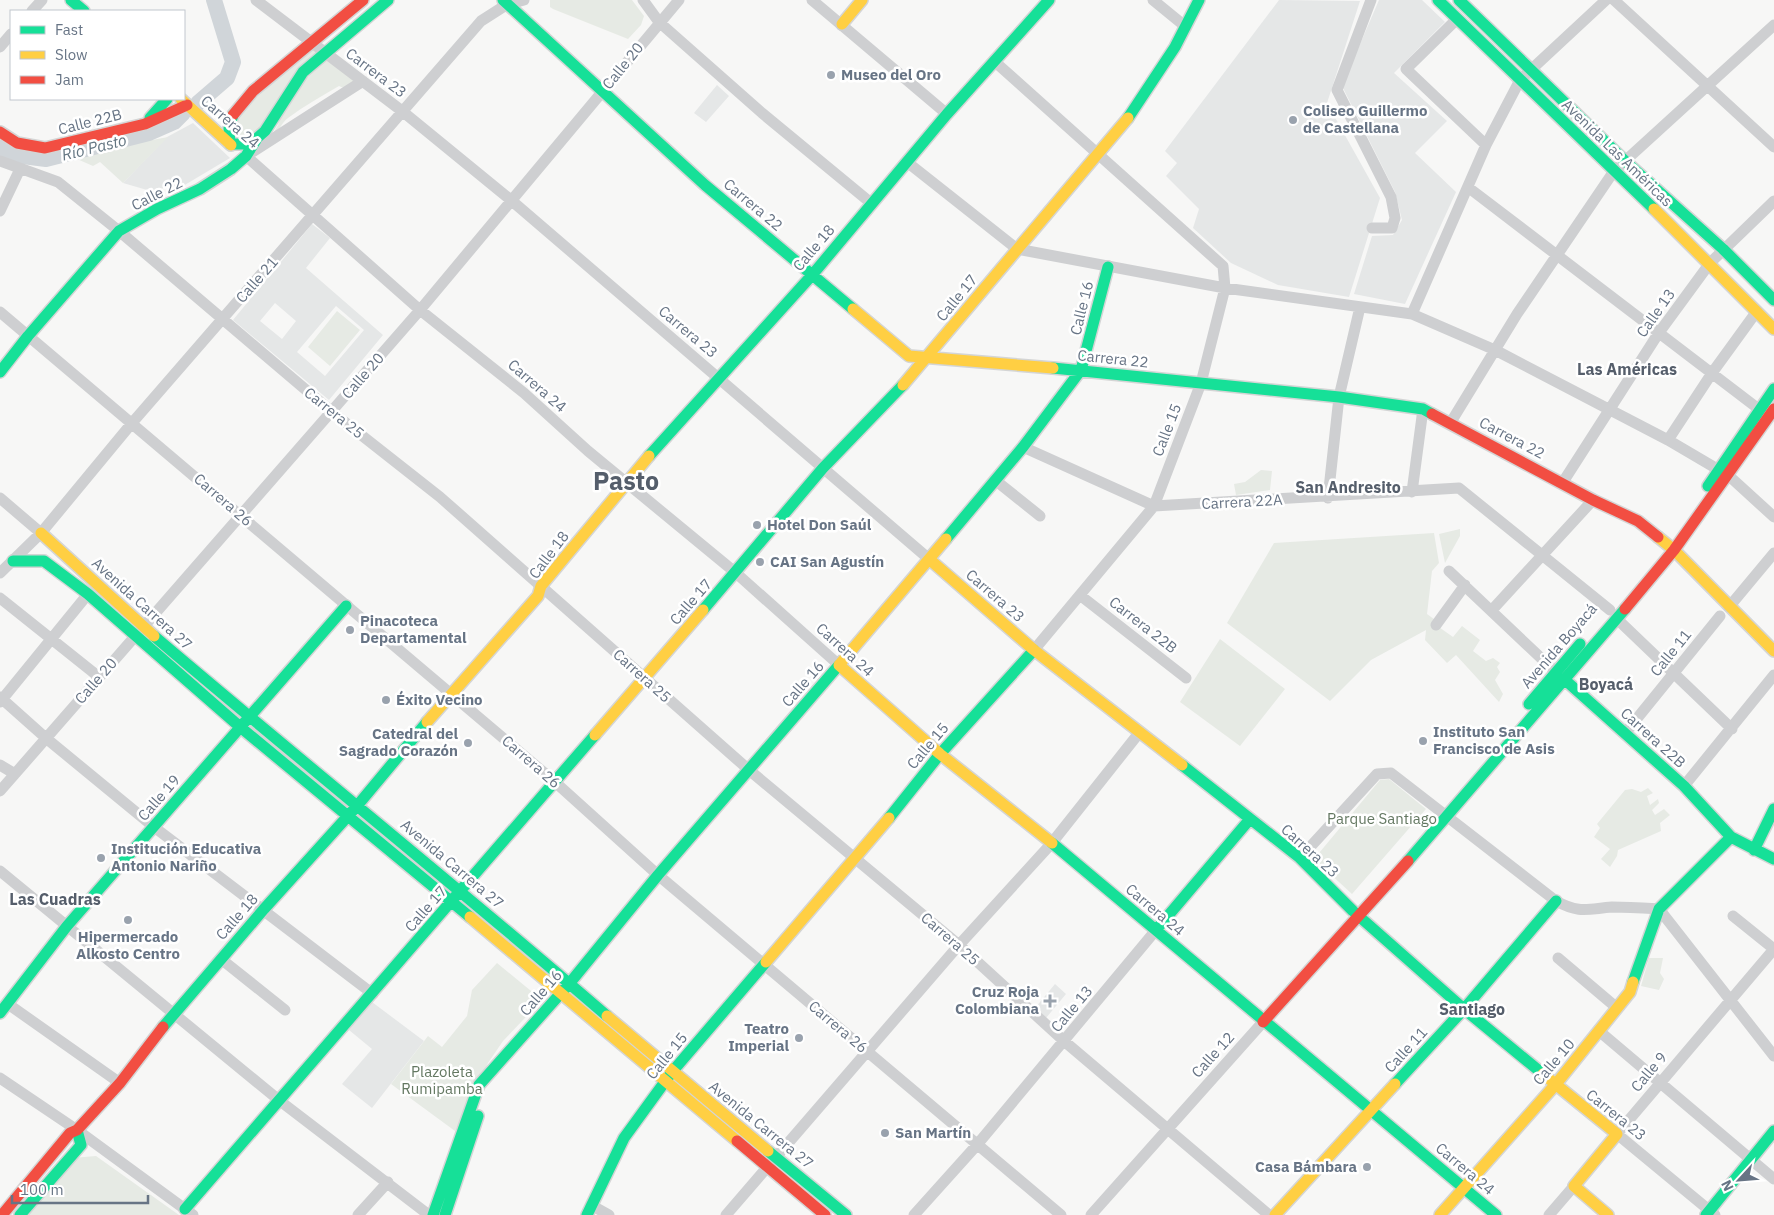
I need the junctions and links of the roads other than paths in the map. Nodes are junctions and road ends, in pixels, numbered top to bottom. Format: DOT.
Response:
graph roads {
  1 [pos="42,0"];
  2 [pos="71,0"];
  3 [pos="256,0"];
  4 [pos="363,0"];
  5 [pos="388,0"];
  6 [pos="524,0"];
  7 [pos="643,0"];
  8 [pos="679,0"];
  9 [pos="812,0"];
  10 [pos="862,0"];
  11 [pos="1049,0"];
  12 [pos="1153,0"];
  13 [pos="1199,0"];
  14 [pos="1370,0"];
  15 [pos="1438,0"];
  16 [pos="1459,0"];
  17 [pos="1606,0"];
  18 [pos="1614,0"];
  19 [pos="504,2"];
  20 [pos="33,10"];
  21 [pos="83,10"];
  22 [pos="1457,19"];
  23 [pos="659,22"];
  24 [pos="842,24"];
  25 [pos="1774,25"];
  26 [pos="1186,27"];
  27 [pos="10,35"];
  28 [pos="312,44"];
  29 [pos="0,47"];
  30 [pos="327,54"];
  31 [pos="994,61"];
  32 [pos="1530,71"];
  33 [pos="1520,80"];
  34 [pos="363,81"];
  35 [pos="1707,87"];
  36 [pos="603,91"];
  37 [pos="166,100"];
  38 [pos="186,104"];
  39 [pos="238,107"];
  40 [pos="402,111"];
  41 [pos="947,114"];
  42 [pos="204,121"];
  43 [pos="145,124"];
  44 [pos="0,132"];
  45 [pos="256,140"];
  46 [pos="230,144"];
  47 [pos="1486,145"];
  48 [pos="1774,147"];
  49 [pos="1098,154"];
  50 [pos="246,156"];
  51 [pos="1625,160"];
  52 [pos="0,161"];
  53 [pos="907,162"];
  54 [pos="20,169"];
  55 [pos="1614,171"];
  56 [pos="1469,188"];
  57 [pos="512,201"];
  58 [pos="1774,201"];
  59 [pos="871,204"];
  60 [pos="0,211"];
  61 [pos="313,215"];
  62 [pos="1372,228"];
  63 [pos="119,231"];
  64 [pos="1017,249"];
  65 [pos="1723,249"];
  66 [pos="1556,256"];
  67 [pos="1710,263"];
  68 [pos="1108,267"];
  69 [pos="813,274"];
  70 [pos="1225,288"];
  71 [pos="1774,300"];
  72 [pos="1360,307"];
  73 [pos="420,310"];
  74 [pos="1757,311"];
  75 [pos="0,312"];
  76 [pos="1412,314"];
  77 [pos="223,320"];
  78 [pos="1774,329"];
  79 [pos="1658,334"];
  80 [pos="28,336"];
  81 [pos="1495,350"];
  82 [pos="929,356"];
  83 [pos="1082,370"];
  84 [pos="0,372"];
  85 [pos="1712,373"];
  86 [pos="718,378"];
  87 [pos="1201,383"];
  88 [pos="1774,388"];
  89 [pos="1339,397"];
  90 [pos="1610,408"];
  91 [pos="1423,409"];
  92 [pos="1774,409"];
  93 [pos="1760,410"];
  94 [pos="332,412"];
  95 [pos="132,422"];
  96 [pos="1451,422"];
  97 [pos="1668,440"];
  98 [pos="1023,447"];
  99 [pos="823,468"];
  100 [pos="1724,473"];
  101 [pos="995,480"];
  102 [pos="626,481"];
  103 [pos="1563,482"];
  104 [pos="1412,492"];
  105 [pos="0,498"];
  106 [pos="1328,498"];
  107 [pos="1594,500"];
  108 [pos="1154,506"];
  109 [pos="1040,516"];
  110 [pos="242,517"];
  111 [pos="1774,517"];
  112 [pos="41,533"];
  113 [pos="1670,547"];
  114 [pos="1774,554"];
  115 [pos="1544,556"];
  116 [pos="929,559"];
  117 [pos="13,561"];
  118 [pos="44,561"];
  119 [pos="1449,571"];
  120 [pos="736,573"];
  121 [pos="0,574"];
  122 [pos="1464,585"];
  123 [pos="541,586"];
  124 [pos="88,594"];
  125 [pos="1082,596"];
  126 [pos="0,598"];
  127 [pos="346,606"];
  128 [pos="1729,607"];
  129 [pos="1492,610"];
  130 [pos="1613,614"];
  131 [pos="1720,616"];
  132 [pos="1436,625"];
  133 [pos="144,627"];
  134 [pos="136,636"];
  135 [pos="52,639"];
  136 [pos="1772,645"];
  137 [pos="1034,650"];
  138 [pos="840,665"];
  139 [pos="1676,673"];
  140 [pos="1774,675"];
  141 [pos="1560,676"];
  142 [pos="99,677"];
  143 [pos="1186,678"];
  144 [pos="644,679"];
  145 [pos="451,694"];
  146 [pos="1,699"];
  147 [pos="248,716"];
  148 [pos="240,726"];
  149 [pos="1732,728"];
  150 [pos="1626,732"];
  151 [pos="1139,733"];
  152 [pos="46,739"];
  153 [pos="940,754"];
  154 [pos="0,765"];
  155 [pos="749,770"];
  156 [pos="15,774"];
  157 [pos="555,782"];
  158 [pos="1684,786"];
  159 [pos="0,791"];
  160 [pos="357,806"];
  161 [pos="1774,809"];
  162 [pos="1444,814"];
  163 [pos="349,815"];
  164 [pos="1250,819"];
  165 [pos="154,827"];
  166 [pos="1731,837"];
  167 [pos="1051,844"];
  168 [pos="1754,850"];
  169 [pos="1300,858"];
  170 [pos="855,859"];
  171 [pos="1774,859"];
  172 [pos="0,871"];
  173 [pos="658,875"];
  174 [pos="462,891"];
  175 [pos="1556,901"];
  176 [pos="452,902"];
  177 [pos="1659,909"];
  178 [pos="264,910"];
  179 [pos="1356,914"];
  180 [pos="1733,916"];
  181 [pos="67,926"];
  182 [pos="1156,930"];
  183 [pos="959,946"];
  184 [pos="1774,949"];
  185 [pos="1558,958"];
  186 [pos="221,959"];
  187 [pos="764,965"];
  188 [pos="569,984"];
  189 [pos="373,994"];
  190 [pos="560,994"];
  191 [pos="1730,1001"];
  192 [pos="1464,1008"];
  193 [pos="1617,1008"];
  194 [pos="4,1009"];
  195 [pos="285,1010"];
  196 [pos="173,1014"];
  197 [pos="1263,1022"];
  198 [pos="1599,1030"];
  199 [pos="1064,1041"];
  200 [pos="867,1051"];
  201 [pos="1774,1056"];
  202 [pos="492,1072"];
  203 [pos="668,1076"];
  204 [pos="0,1078"];
  205 [pos="1660,1081"];
  206 [pos="120,1083"];
  207 [pos="1556,1084"];
  208 [pos="280,1101"];
  209 [pos="1372,1111"];
  210 [pos="1168,1128"];
  211 [pos="76,1130"];
  212 [pos="1774,1131"];
  213 [pos="1617,1134"];
  214 [pos="976,1146"];
  215 [pos="777,1157"];
  216 [pos="1752,1160"];
  217 [pos="768,1168"];
  218 [pos="1774,1179"];
  219 [pos="388,1182"];
  220 [pos="1574,1186"];
  221 [pos="1465,1188"];
  222 [pos="589,1210"];
  223 [pos="189,1212"];
  224 [pos="1710,1214"];
  225 [pos="2,1215"];
  226 [pos="20,1215"];
  227 [pos="358,1215"];
  228 [pos="429,1215"];
  229 [pos="433,1215"];
  230 [pos="445,1215"];
  231 [pos="609,1215"];
  232 [pos="726,1215"];
  233 [pos="825,1215"];
  234 [pos="846,1215"];
  235 [pos="914,1215"];
  236 [pos="1061,1215"];
  237 [pos="1091,1215"];
  238 [pos="1269,1215"];
  239 [pos="1275,1215"];
  240 [pos="1440,1215"];
  241 [pos="1496,1215"];
  242 [pos="1549,1215"];
  243 [pos="1608,1215"];
  1 -- 20 [label="street"];
  2 -- 21 [label="street"];
  3 -- 28 [label="street, Carrera 23"];
  4 -- 28 [label="street"];
  5 -- 30 [label="street"];
  6 -- 19 [label="street, Calle 21"];
  7 -- 23 [label="street"];
  8 -- 23 [label="street, Calle 20"];
  9 -- 24 [label="street"];
  10 -- 24 [label="street"];
  11 -- 31 [label="street, Calle 18"];
  12 -- 26 [label="street"];
  13 -- 26 [label="street, Calle 17"];
  14 -- 62 [label="street"];
  15 -- 22 [label="street, Avenida Las Américas"];
  16 -- 32 [label="street, Avenida Las Américas"];
  17 -- 32 [label="street"];
  18 -- 35 [label="street"];
  19 -- 36 [label="street, Carrera 22"];
  19 -- 40 [label="street, Calle 21"];
  22 -- 33 [label="street, Avenida Las Américas"];
  22 -- 47 [label="street"];
  23 -- 36 [label="street, Calle 20"];
  23 -- 59 [label="street"];
  24 -- 41 [label="street"];
  25 -- 35 [label="street"];
  26 -- 49 [label="street, Calle 17"];
  27 -- 29 [label="street"];
  28 -- 30 [label="street, Carrera 23"];
  28 -- 39 [label="street"];
  30 -- 34 [label="street, Carrera 23"];
  30 -- 45 [label="street"];
  31 -- 41 [label="street, Calle 18"];
  31 -- 49 [label="street"];
  32 -- 33 [label="street"];
  32 -- 51 [label="street, Avenida Las Américas"];
  33 -- 47 [label="street"];
  33 -- 55 [label="street, Avenida Las Américas"];
  34 -- 40 [label="street, Carrera 23"];
  34 -- 50 [label="street, Calle 22"];
  35 -- 48 [label="street"];
  35 -- 51 [label="street"];
  36 -- 57 [label="street, Calle 20"];
  36 -- 69 [label="street, Carrera 22"];
  37 -- 43 [label="street"];
  38 -- 42 [label="street, Carrera 24"];
  38 -- 43 [label="street, Calle 22B"];
  39 -- 42 [label="street"];
  39 -- 46 [label="street"];
  40 -- 57 [label="street, Carrera 23"];
  40 -- 61 [label="street, Calle 21"];
  41 -- 53 [label="street, Calle 18"];
  42 -- 46 [label="street, Carrera 24"];
  43 -- 44 [label="street, Calle 22B"];
  45 -- 46 [label="street"];
  45 -- 50 [label="street"];
  46 -- 50 [label="street, Carrera 24"];
  47 -- 56 [label="street"];
  49 -- 64 [label="street, Calle 17"];
  49 -- 70 [label="street, Calle 15"];
  50 -- 61 [label="street, Carrera 24"];
  50 -- 63 [label="street, Calle 22"];
  51 -- 55 [label="street"];
  51 -- 65 [label="street, Avenida Las Américas"];
  52 -- 54 [label="street, Carrera 25"];
  53 -- 59 [label="street, Calle 18"];
  53 -- 64 [label="street"];
  54 -- 60 [label="street"];
  54 -- 63 [label="street, Carrera 25"];
  55 -- 66 [label="street"];
  55 -- 67 [label="street, Avenida Las Américas"];
  56 -- 66 [label="street"];
  56 -- 76 [label="street"];
  57 -- 73 [label="street, Calle 20"];
  57 -- 86 [label="street, Carrera 23"];
  58 -- 65 [label="street, Calle 13"];
  59 -- 69 [label="street, Calle 18"];
  61 -- 73 [label="street, Carrera 24"];
  61 -- 77 [label="street, Calle 21"];
  63 -- 77 [label="street, Carrera 25"];
  63 -- 80 [label="street, Calle 22"];
  64 -- 68 [label="street"];
  64 -- 82 [label="street, Calle 17"];
  65 -- 67 [label="street, Calle 13"];
  65 -- 71 [label="street, Avenida Las Américas"];
  66 -- 79 [label="street"];
  66 -- 81 [label="street"];
  67 -- 74 [label="street, Avenida Las Américas"];
  67 -- 79 [label="street, Calle 13"];
  68 -- 70 [label="street"];
  68 -- 83 [label="street, Calle 16"];
  69 -- 82 [label="street, Carrera 22"];
  69 -- 86 [label="street, Calle 18"];
  70 -- 72 [label="street"];
  70 -- 87 [label="street, Calle 15"];
  72 -- 76 [label="street"];
  72 -- 89 [label="street"];
  73 -- 94 [label="street, Calle 20"];
  73 -- 102 [label="street, Carrera 24"];
  74 -- 78 [label="street, Avenida Las Américas"];
  74 -- 85 [label="street"];
  75 -- 80 [label="street, Carrera 26"];
  76 -- 81 [label="street"];
  77 -- 94 [label="street, Carrera 25"];
  77 -- 95 [label="street, Calle 21"];
  79 -- 85 [label="street"];
  79 -- 90 [label="street, Calle 13"];
  80 -- 84 [label="street, Calle 22"];
  80 -- 95 [label="street, Carrera 26"];
  81 -- 90 [label="street"];
  81 -- 96 [label="street"];
  82 -- 83 [label="street, Carrera 22"];
  82 -- 99 [label="street, Calle 17"];
  83 -- 87 [label="street, Carrera 22"];
  83 -- 98 [label="street, Calle 16"];
  85 -- 93 [label="street"];
  85 -- 97 [label="street"];
  86 -- 99 [label="street, Carrera 23"];
  86 -- 102 [label="street, Calle 18"];
  87 -- 89 [label="street, Carrera 22"];
  87 -- 108 [label="street, Calle 15"];
  88 -- 93 [label="street, Avenida Boyacá"];
  89 -- 91 [label="street, Carrera 22"];
  89 -- 106 [label="street"];
  90 -- 97 [label="street"];
  90 -- 103 [label="street, Calle 13"];
  91 -- 96 [label="street, Carrera 22"];
  91 -- 104 [label="street"];
  92 -- 100 [label="street, Avenida Boyacá"];
  93 -- 100 [label="street, Avenida Boyacá"];
  94 -- 110 [label="street, Calle 20"];
  94 -- 123 [label="street, Carrera 25"];
  95 -- 110 [label="street, Carrera 26"];
  95 -- 112 [label="street, Calle 21"];
  96 -- 103 [label="street, Carrera 22"];
  97 -- 100 [label="street"];
  98 -- 101 [label="street, Calle 16"];
  98 -- 108 [label="street, Carrera 22A"];
  99 -- 116 [label="street, Carrera 23"];
  99 -- 120 [label="street, Calle 17"];
  100 -- 111 [label="street"];
  100 -- 113 [label="street, Avenida Boyacá"];
  101 -- 109 [label="street"];
  101 -- 116 [label="street, Calle 16"];
  102 -- 120 [label="street, Carrera 24"];
  102 -- 123 [label="street, Calle 18"];
  103 -- 107 [label="street, Carrera 22"];
  104 -- 106 [label="street, Carrera 22A"];
  104 -- 115 [label="street, Carrera 22A"];
  105 -- 112 [label="street, Avenida Carrera 27"];
  106 -- 108 [label="street, Carrera 22A"];
  107 -- 113 [label="street, Carrera 22"];
  107 -- 115 [label="street"];
  108 -- 125 [label="street, Calle 15"];
  110 -- 127 [label="street, Carrera 26"];
  110 -- 133 [label="street, Calle 20"];
  112 -- 117 [label="street, Calle 21"];
  112 -- 118 [label="street"];
  112 -- 133 [label="street, Avenida Carrera 27"];
  113 -- 128 [label="street, Carrera 22"];
  113 -- 130 [label="street, Avenida Boyacá"];
  114 -- 128 [label="street"];
  115 -- 129 [label="street"];
  115 -- 130 [label="street, Carrera 22A"];
  116 -- 137 [label="street, Carrera 23"];
  116 -- 138 [label="street, Calle 16"];
  117 -- 118 [label="street"];
  117 -- 121 [label="street, Calle 21"];
  118 -- 124 [label="street, Avenida Carrera 27"];
  119 -- 122 [label="street, Carrera 22B"];
  120 -- 138 [label="street, Carrera 24"];
  120 -- 144 [label="street, Calle 17"];
  122 -- 129 [label="street, Carrera 22B"];
  122 -- 132 [label="street"];
  123 -- 144 [label="street, Carrera 25"];
  123 -- 145 [label="street, Calle 18"];
  124 -- 134 [label="street, Avenida Carrera 27"];
  124 -- 135 [label="street"];
  125 -- 137 [label="street, Calle 15"];
  125 -- 143 [label="street, Carrera 22B"];
  126 -- 135 [label="street"];
  127 -- 145 [label="street, Carrera 26"];
  127 -- 147 [label="street, Calle 19"];
  128 -- 136 [label="street, Carrera 22"];
  129 -- 141 [label="street, Carrera 22B"];
  130 -- 139 [label="street, Carrera 22A"];
  130 -- 141 [label="street, Avenida Boyacá"];
  131 -- 139 [label="street, Calle 11"];
  133 -- 134 [label="street, Calle 20"];
  133 -- 147 [label="street, Avenida Carrera 27"];
  134 -- 142 [label="street, Calle 20"];
  134 -- 148 [label="street, Avenida Carrera 27"];
  135 -- 142 [label="street"];
  135 -- 146 [label="street"];
  137 -- 151 [label="street, Carrera 23"];
  137 -- 153 [label="street, Calle 15"];
  138 -- 153 [label="street, Carrera 24"];
  138 -- 155 [label="street, Calle 16"];
  139 -- 149 [label="street, Carrera 22A"];
  139 -- 150 [label="street, Calle 11"];
  140 -- 149 [label="street"];
  141 -- 150 [label="street, Carrera 22B"];
  141 -- 162 [label="street, Avenida Boyacá"];
  142 -- 152 [label="street, Calle 20"];
  144 -- 155 [label="street, Carrera 25"];
  144 -- 157 [label="street, Calle 17"];
  145 -- 157 [label="street, Carrera 26"];
  145 -- 160 [label="street, Calle 18"];
  146 -- 152 [label="street"];
  147 -- 148 [label="street, Calle 19"];
  147 -- 160 [label="street, Avenida Carrera 27"];
  148 -- 163 [label="street, Avenida Carrera 27"];
  148 -- 165 [label="street, Calle 19"];
  149 -- 158 [label="street"];
  150 -- 158 [label="street, Carrera 22B"];
  151 -- 164 [label="street, Carrera 23"];
  151 -- 167 [label="street"];
  152 -- 156 [label="street, Calle 20"];
  152 -- 165 [label="street"];
  153 -- 167 [label="street, Carrera 24"];
  153 -- 170 [label="street, Calle 15"];
  154 -- 156 [label="street"];
  155 -- 170 [label="street, Carrera 25"];
  155 -- 173 [label="street, Calle 16"];
  156 -- 159 [label="street, Calle 20"];
  157 -- 173 [label="street, Carrera 26"];
  157 -- 174 [label="street, Calle 17"];
  158 -- 166 [label="street, Carrera 22B"];
  160 -- 163 [label="street, Calle 18"];
  160 -- 174 [label="street, Avenida Carrera 27"];
  161 -- 168 [label="street"];
  162 -- 169 [label="street"];
  162 -- 175 [label="street"];
  162 -- 179 [label="street, Avenida Boyacá"];
  163 -- 176 [label="street, Avenida Carrera 27"];
  163 -- 178 [label="street, Calle 18"];
  164 -- 169 [label="street, Carrera 23"];
  164 -- 182 [label="street, Calle 13"];
  165 -- 178 [label="street"];
  165 -- 181 [label="street, Calle 19"];
  166 -- 168 [label="street, Carrera 22B"];
  166 -- 177 [label="street, Calle 10"];
  167 -- 182 [label="street, Carrera 24"];
  167 -- 183 [label="street"];
  168 -- 171 [label="street, Carrera 22B"];
  169 -- 179 [label="street, Carrera 23"];
  170 -- 183 [label="street, Carrera 25"];
  170 -- 187 [label="street, Calle 15"];
  172 -- 181 [label="street"];
  173 -- 187 [label="street, Carrera 26"];
  173 -- 188 [label="street, Calle 16"];
  174 -- 176 [label="street, Calle 17"];
  174 -- 188 [label="street, Avenida Carrera 27"];
  175 -- 177 [label="street"];
  175 -- 192 [label="street, Calle 11"];
  176 -- 189 [label="street, Calle 17"];
  176 -- 190 [label="street, Avenida Carrera 27"];
  177 -- 191 [label="street"];
  177 -- 193 [label="street, Calle 10"];
  178 -- 186 [label="street, Calle 18"];
  178 -- 189 [label="street"];
  179 -- 192 [label="street, Carrera 23"];
  179 -- 197 [label="street, Calle 12"];
  180 -- 184 [label="street"];
  181 -- 194 [label="street, Calle 19"];
  181 -- 196 [label="street"];
  182 -- 197 [label="street, Carrera 24"];
  182 -- 199 [label="street, Calle 13"];
  183 -- 199 [label="street, Carrera 25"];
  183 -- 200 [label="street"];
  184 -- 191 [label="street, Calle 9"];
  185 -- 193 [label="street"];
  186 -- 195 [label="street"];
  186 -- 196 [label="street, Calle 18"];
  187 -- 200 [label="street, Carrera 26"];
  187 -- 203 [label="street, Calle 15"];
  188 -- 190 [label="street, Calle 16"];
  188 -- 203 [label="street, Avenida Carrera 27"];
  189 -- 208 [label="street, Calle 17"];
  190 -- 202 [label="street, Calle 16"];
  190 -- 203 [label="street, Avenida Carrera 27"];
  191 -- 201 [label="street"];
  191 -- 205 [label="street, Calle 9"];
  192 -- 207 [label="street, Carrera 23"];
  192 -- 209 [label="street, Calle 11"];
  193 -- 198 [label="street, Calle 10"];
  194 -- 206 [label="street"];
  196 -- 206 [label="street, Calle 18"];
  196 -- 208 [label="street"];
  197 -- 209 [label="street, Carrera 24"];
  197 -- 210 [label="street, Calle 12"];
  198 -- 205 [label="street"];
  198 -- 207 [label="street, Calle 10"];
  199 -- 210 [label="street, Carrera 25"];
  199 -- 214 [label="street, Calle 13"];
  200 -- 214 [label="street, Carrera 26"];
  200 -- 215 [label="street"];
  202 -- 229 [label="street, Calle 16"];
  202 -- 230 [label="street, Calle 16"];
  203 -- 215 [label="street, Avenida Carrera 27"];
  203 -- 217 [label="street, Avenida Carrera 27"];
  203 -- 222 [label="street, Calle 15"];
  204 -- 211 [label="street"];
  205 -- 213 [label="street, Calle 9"];
  205 -- 216 [label="street"];
  206 -- 211 [label="street, Calle 18"];
  207 -- 213 [label="street, Carrera 23"];
  207 -- 221 [label="street, Calle 10"];
  208 -- 219 [label="street"];
  208 -- 223 [label="street, Calle 17"];
  209 -- 221 [label="street, Carrera 24"];
  209 -- 239 [label="street, Calle 11"];
  210 -- 237 [label="street, Calle 12"];
  210 -- 238 [label="street, Carrera 25"];
  211 -- 223 [label="street"];
  211 -- 225 [label="street, Calle 18"];
  211 -- 226 [label="street"];
  212 -- 216 [label="street"];
  213 -- 220 [label="street, Calle 9"];
  213 -- 224 [label="street, Carrera 23"];
  214 -- 235 [label="street, Calle 13"];
  214 -- 236 [label="street, Carrera 26"];
  215 -- 217 [label="street"];
  215 -- 234 [label="street, Avenida Carrera 27"];
  216 -- 218 [label="street"];
  216 -- 224 [label="street"];
  217 -- 232 [label="street"];
  217 -- 233 [label="street, Avenida Carrera 27"];
  219 -- 227 [label="street"];
  219 -- 228 [label="street"];
  220 -- 242 [label="street, Calle 9"];
  220 -- 243 [label="street"];
  221 -- 240 [label="street, Calle 10"];
  221 -- 241 [label="street, Carrera 24"];
  222 -- 231 [label="street"];
}
